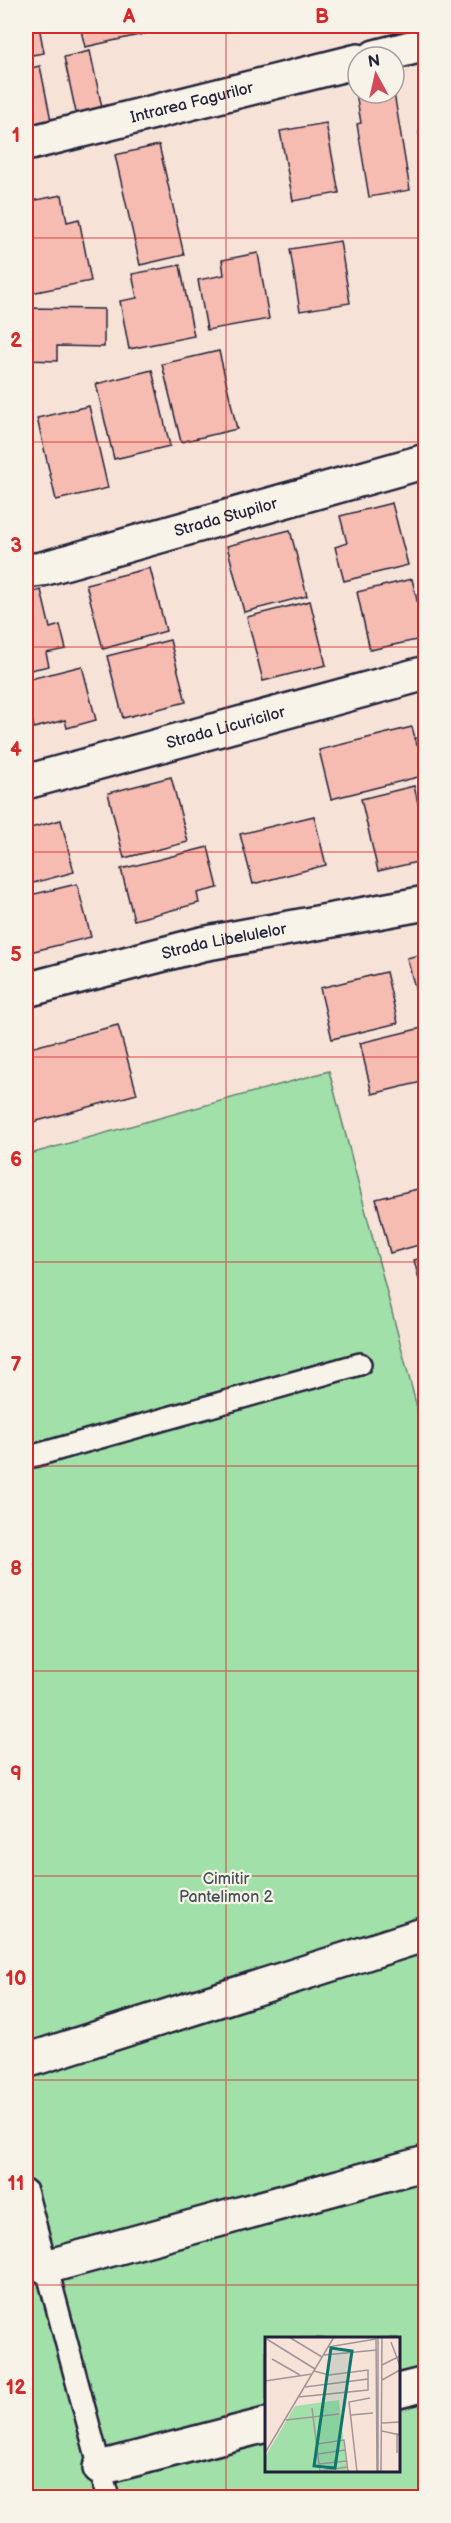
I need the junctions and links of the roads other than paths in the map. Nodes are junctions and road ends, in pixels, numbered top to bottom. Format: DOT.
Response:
graph roads {
  1 [pos="426,45"];
  2 [pos="406,50"];
  3 [pos="346,64"];
  4 [pos="26,144"];
  5 [pos="426,461"];
  6 [pos="26,572"];
  7 [pos="426,673"];
  8 [pos="26,782"];
  9 [pos="426,903"];
  10 [pos="26,990"];
  11 [pos="360,1364"];
  12 [pos="26,1458"];
  13 [pos="426,1934"];
  14 [pos="26,2061"];
  15 [pos="426,2163"];
  16 [pos="26,2191"];
  17 [pos="46,2267"];
  18 [pos="426,2384"];
  19 [pos="400,2391"];
  20 [pos="265,2426"];
  21 [pos="104,2483"];
  1 -- 2 [label="street"];
  3 -- 4 [label="street, Intrarea Fagurilor"];
  5 -- 6 [label="street, Strada Stupilor"];
  7 -- 8 [label="street, Strada Licuricilor"];
  9 -- 10 [label="street, Strada Libelulelor"];
  11 -- 12 [label="lane"];
  13 -- 14 [label="street"];
  15 -- 17 [label="street"];
  16 -- 17 [label="lane"];
  17 -- 21 [label="lane"];
  18 -- 19 [label="street"];
  20 -- 21 [label="street"];
}
